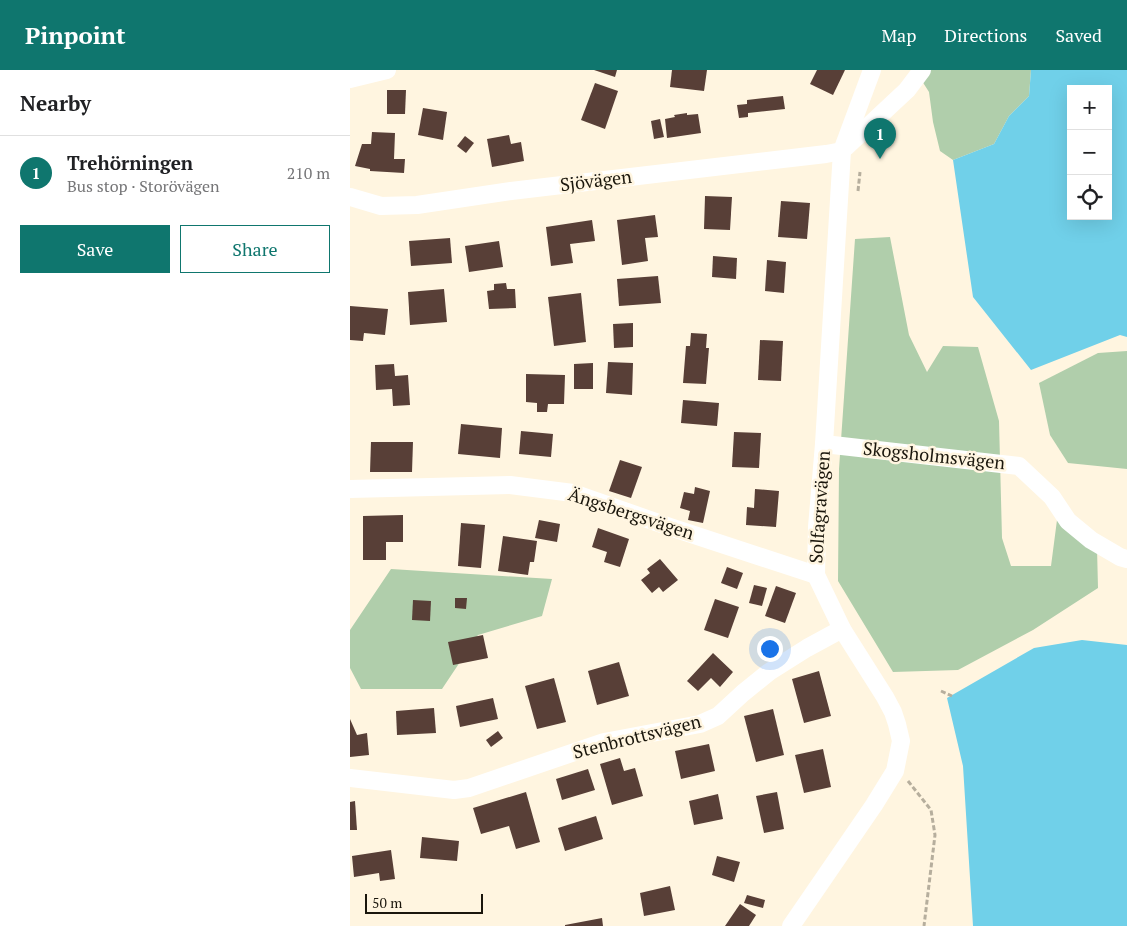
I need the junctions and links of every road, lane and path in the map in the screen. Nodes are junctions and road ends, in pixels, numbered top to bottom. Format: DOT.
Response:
graph roads {
  1 [pos="387,70"];
  2 [pos="872,70"];
  3 [pos="922,70"];
  4 [pos="350,79"];
  5 [pos="842,151"];
  6 [pos="860,172"];
  7 [pos="858,191"];
  8 [pos="350,197"];
  9 [pos="824,444"];
  10 [pos="350,490"];
  11 [pos="1127,559"];
  12 [pos="816,575"];
  13 [pos="842,629"];
  14 [pos="941,691"];
  15 [pos="952,696"];
  16 [pos="896,768"];
  17 [pos="350,778"];
  18 [pos="790,926"];
  19 [pos="924,926"];
  1 -- 4 [label="street"];
  2 -- 5 [label="street, Solfagravägen"];
  3 -- 5 [label="street"];
  5 -- 8 [label="street, Sjövägen"];
  5 -- 9 [label="street, Solfagravägen"];
  6 -- 7 [label="path"];
  9 -- 11 [label="street, Skogsholmsvägen"];
  9 -- 12 [label="street, Solfagravägen"];
  10 -- 12 [label="street, Ängsbergsvägen"];
  12 -- 13 [label="street, Solfagravägen"];
  13 -- 16 [label="street, Solfagravägen"];
  13 -- 17 [label="street, Stenbrottsvägen"];
  14 -- 15 [label="path"];
  16 -- 18 [label="street, Solfagravägen"];
  16 -- 19 [label="path"];
}
